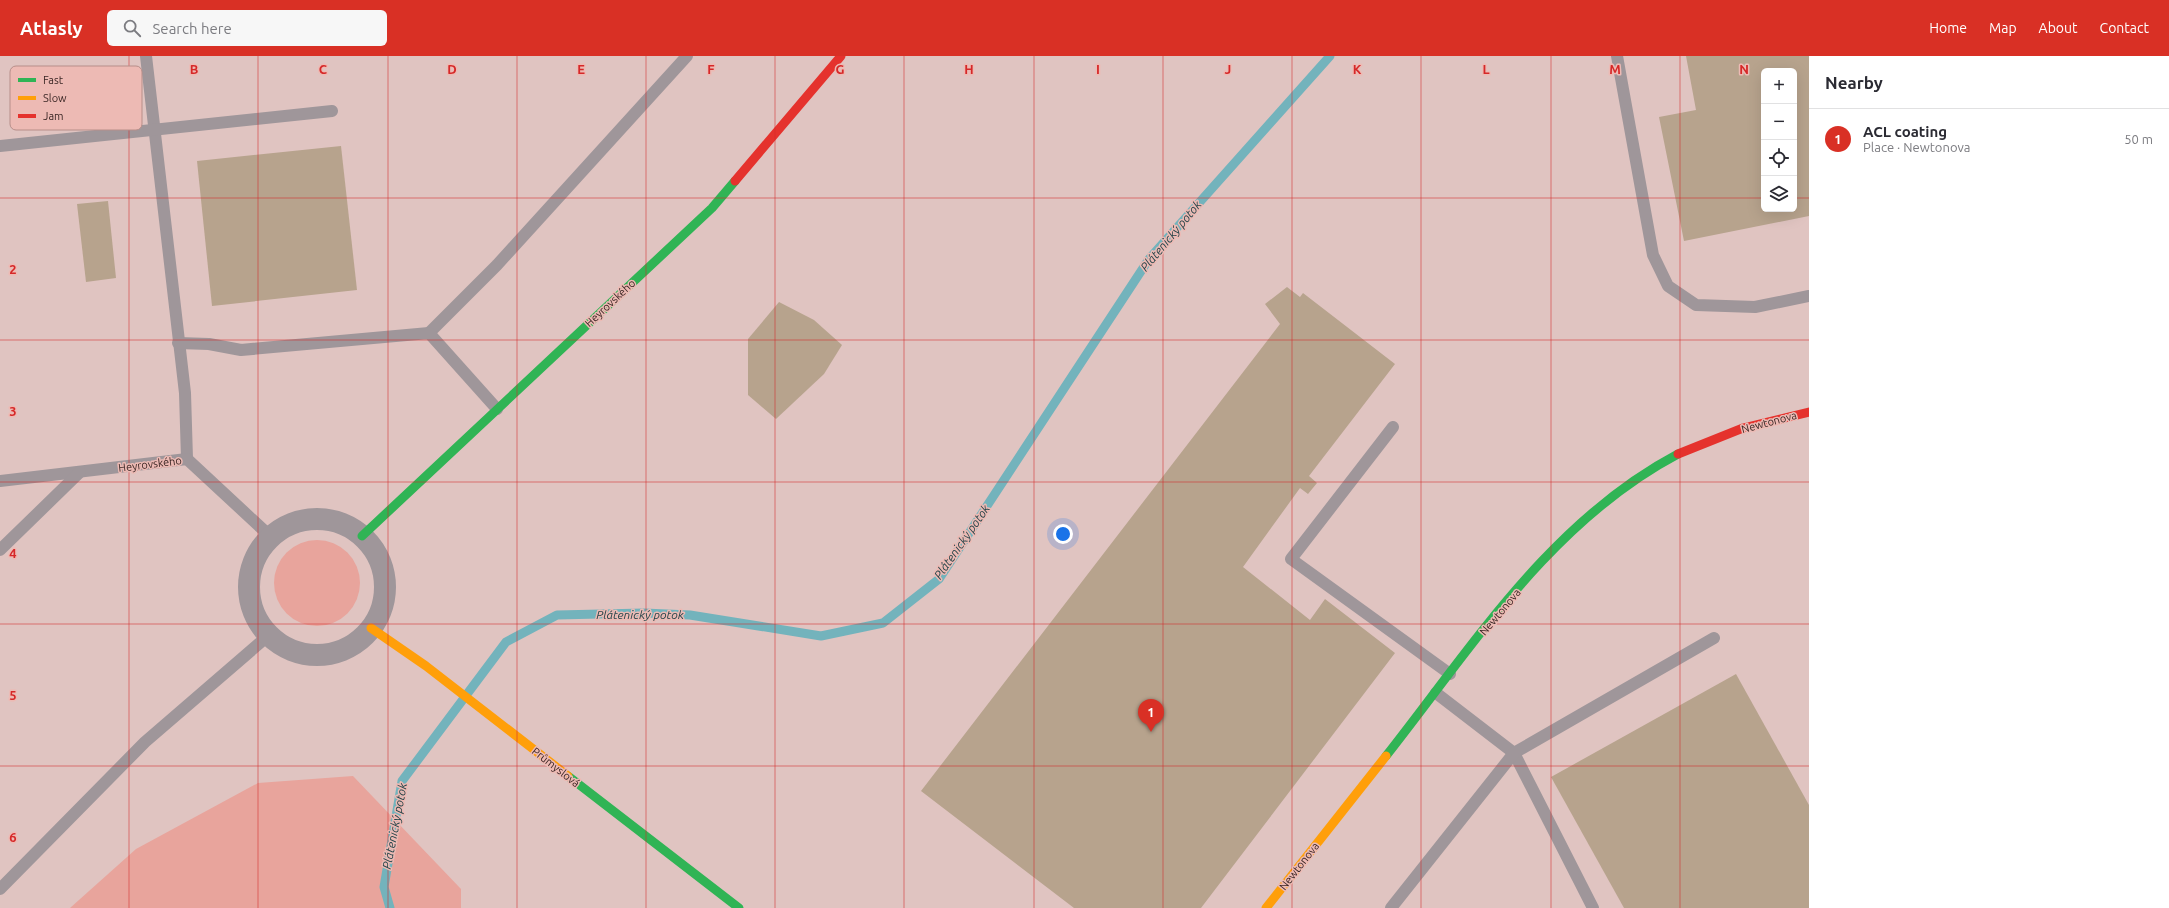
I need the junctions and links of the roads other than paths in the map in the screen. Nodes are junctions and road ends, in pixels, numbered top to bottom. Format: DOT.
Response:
graph roads {
  1 [pos="146,56"];
  2 [pos="687,56"];
  3 [pos="841,56"];
  4 [pos="1617,56"];
  5 [pos="332,110"];
  6 [pos="154,129"];
  7 [pos="0,146"];
  8 [pos="1809,296"];
  9 [pos="429,333"];
  10 [pos="178,343"];
  11 [pos="497,409"];
  12 [pos="1809,412"];
  13 [pos="1393,427"];
  14 [pos="187,459"];
  15 [pos="80,472"];
  16 [pos="0,481"];
  17 [pos="362,536"];
  18 [pos="271,537"];
  19 [pos="0,550"];
  20 [pos="371,628"];
  21 [pos="269,635"];
  22 [pos="1714,638"];
  23 [pos="1450,674"];
  24 [pos="1436,693"];
  25 [pos="1514,753"];
  26 [pos="0,889"];
  27 [pos="739,908"];
  28 [pos="1266,908"];
  29 [pos="1391,908"];
  30 [pos="1593,908"];
  1 -- 6 [label="lane"];
  2 -- 9 [label="lane"];
  3 -- 11 [label="street, Heyrovského"];
  4 -- 8 [label="lane"];
  5 -- 6 [label="lane"];
  6 -- 7 [label="lane"];
  6 -- 10 [label="lane"];
  9 -- 10 [label="lane"];
  9 -- 11 [label="lane"];
  10 -- 14 [label="lane"];
  11 -- 17 [label="street, Heyrovského"];
  12 -- 23 [label="street, Newtonova"];
  13 -- 23 [label="lane"];
  14 -- 15 [label="lane, Heyrovského"];
  14 -- 18 [label="lane, Heyrovského"];
  15 -- 16 [label="lane, Heyrovského"];
  15 -- 19 [label="lane"];
  17 -- 18 [label="street"];
  17 -- 20 [label="street"];
  18 -- 21 [label="street"];
  20 -- 21 [label="street"];
  20 -- 27 [label="street, Průmyslová"];
  21 -- 26 [label="lane"];
  22 -- 25 [label="lane"];
  23 -- 24 [label="street, Newtonova"];
  24 -- 25 [label="lane"];
  24 -- 28 [label="street, Newtonova"];
  25 -- 29 [label="lane"];
  25 -- 30 [label="lane"];
}
